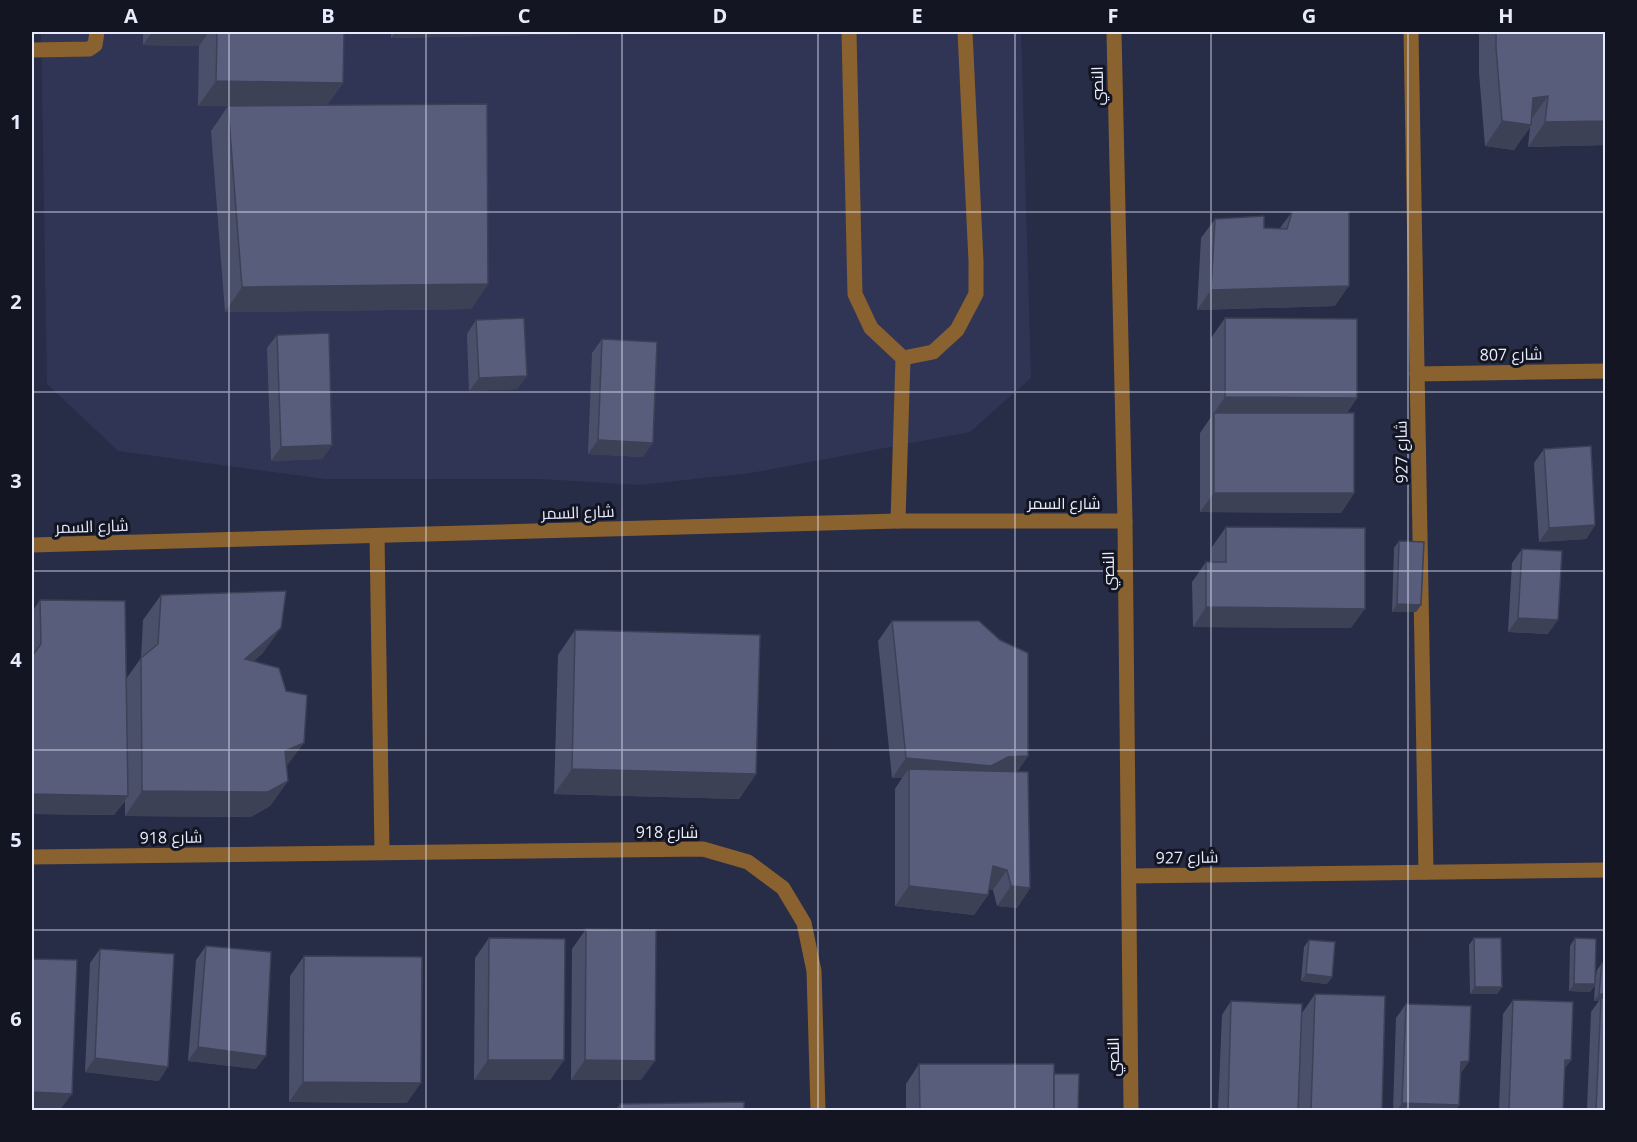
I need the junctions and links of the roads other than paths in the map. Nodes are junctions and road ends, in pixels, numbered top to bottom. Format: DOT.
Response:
graph roads {
  1 [pos="97,32"];
  2 [pos="849,32"];
  3 [pos="965,32"];
  4 [pos="1114,32"];
  5 [pos="1411,32"];
  6 [pos="32,50"];
  7 [pos="903,358"];
  8 [pos="1605,371"];
  9 [pos="1417,374"];
  10 [pos="898,521"];
  11 [pos="1125,521"];
  12 [pos="377,536"];
  13 [pos="32,545"];
  14 [pos="382,852"];
  15 [pos="32,857"];
  16 [pos="1605,870"];
  17 [pos="1426,872"];
  18 [pos="1129,876"];
  19 [pos="818,1110"];
  20 [pos="1131,1110"];
  1 -- 6 [label="street"];
  2 -- 7 [label="street"];
  3 -- 7 [label="street"];
  4 -- 11 [label="street, النصي"];
  5 -- 9 [label="street, شارع 927"];
  7 -- 10 [label="street"];
  8 -- 9 [label="street, شارع 807"];
  9 -- 17 [label="street, شارع 927"];
  10 -- 11 [label="street, شارع السمر"];
  10 -- 12 [label="street, شارع السمر"];
  11 -- 18 [label="street, النصي"];
  12 -- 13 [label="street, شارع السمر"];
  12 -- 14 [label="street"];
  14 -- 15 [label="street, شارع 918"];
  14 -- 19 [label="street, شارع 918"];
  16 -- 17 [label="street, شارع 927"];
  17 -- 18 [label="street, شارع 927"];
  18 -- 20 [label="street, النصي"];
}
